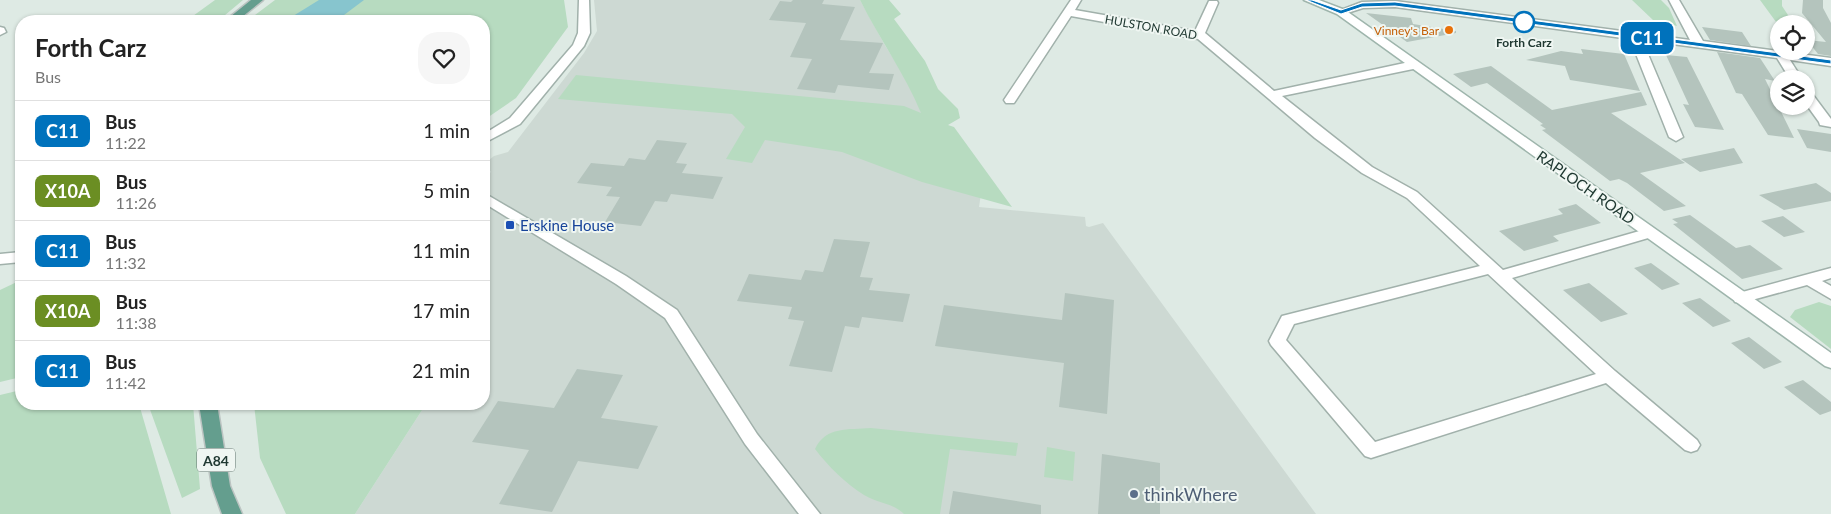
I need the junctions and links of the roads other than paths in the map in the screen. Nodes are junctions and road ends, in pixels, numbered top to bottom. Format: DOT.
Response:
graph roads {
  1 [pos="258,0"];
  2 [pos="584,0"];
  3 [pos="1076,0"];
  4 [pos="1309,0"];
  5 [pos="1674,0"];
  6 [pos="1213,4"];
  7 [pos="1068,12"];
  8 [pos="1341,12"];
  9 [pos="238,15"];
  10 [pos="1199,35"];
  11 [pos="1635,37"];
  12 [pos="1699,45"];
  13 [pos="1770,54"];
  14 [pos="1815,60"];
  15 [pos="1831,62"];
  16 [pos="1414,65"];
  17 [pos="1271,95"];
  18 [pos="1010,100"];
  19 [pos="1815,108"];
  20 [pos="1831,123"];
  21 [pos="490,136"];
  22 [pos="1676,137"];
  23 [pos="490,201"];
  24 [pos="1650,233"];
  25 [pos="15,258"];
  26 [pos="0,259"];
  27 [pos="1496,272"];
  28 [pos="1831,273"];
  29 [pos="1809,279"];
  30 [pos="1831,294"];
  31 [pos="1741,298"];
  32 [pos="1831,362"];
  33 [pos="1609,376"];
  34 [pos="209,410"];
  35 [pos="1691,446"];
  36 [pos="232,514"];
  37 [pos="810,514"];
  1 -- 9 [label="main road"];
  2 -- 21 [label="street"];
  3 -- 7 [label="street"];
  4 -- 8 [label="street, RAPLOCH ROAD"];
  5 -- 12 [label="street"];
  6 -- 10 [label="street"];
  7 -- 10 [label="street, HULSTON ROAD"];
  7 -- 18 [label="street"];
  8 -- 11 [label="street"];
  8 -- 16 [label="street, RAPLOCH ROAD"];
  10 -- 17 [label="street, HULSTON ROAD"];
  11 -- 12 [label="street"];
  11 -- 22 [label="street"];
  12 -- 13 [label="street"];
  14 -- 15 [label="street"];
  16 -- 17 [label="street"];
  16 -- 24 [label="street, RAPLOCH ROAD"];
  17 -- 27 [label="street, HULSTON ROAD"];
  19 -- 20 [label="street"];
  23 -- 37 [label="street"];
  24 -- 27 [label="street"];
  24 -- 31 [label="street, RAPLOCH ROAD"];
  25 -- 26 [label="street"];
  27 -- 33 [label="street, HULSTON ROAD"];
  27 -- 33 [label="street"];
  28 -- 29 [label="street"];
  29 -- 30 [label="street"];
  29 -- 31 [label="street"];
  31 -- 32 [label="street, RAPLOCH ROAD"];
  33 -- 35 [label="street, HULSTON ROAD"];
  34 -- 36 [label="main road, A84"];
}
